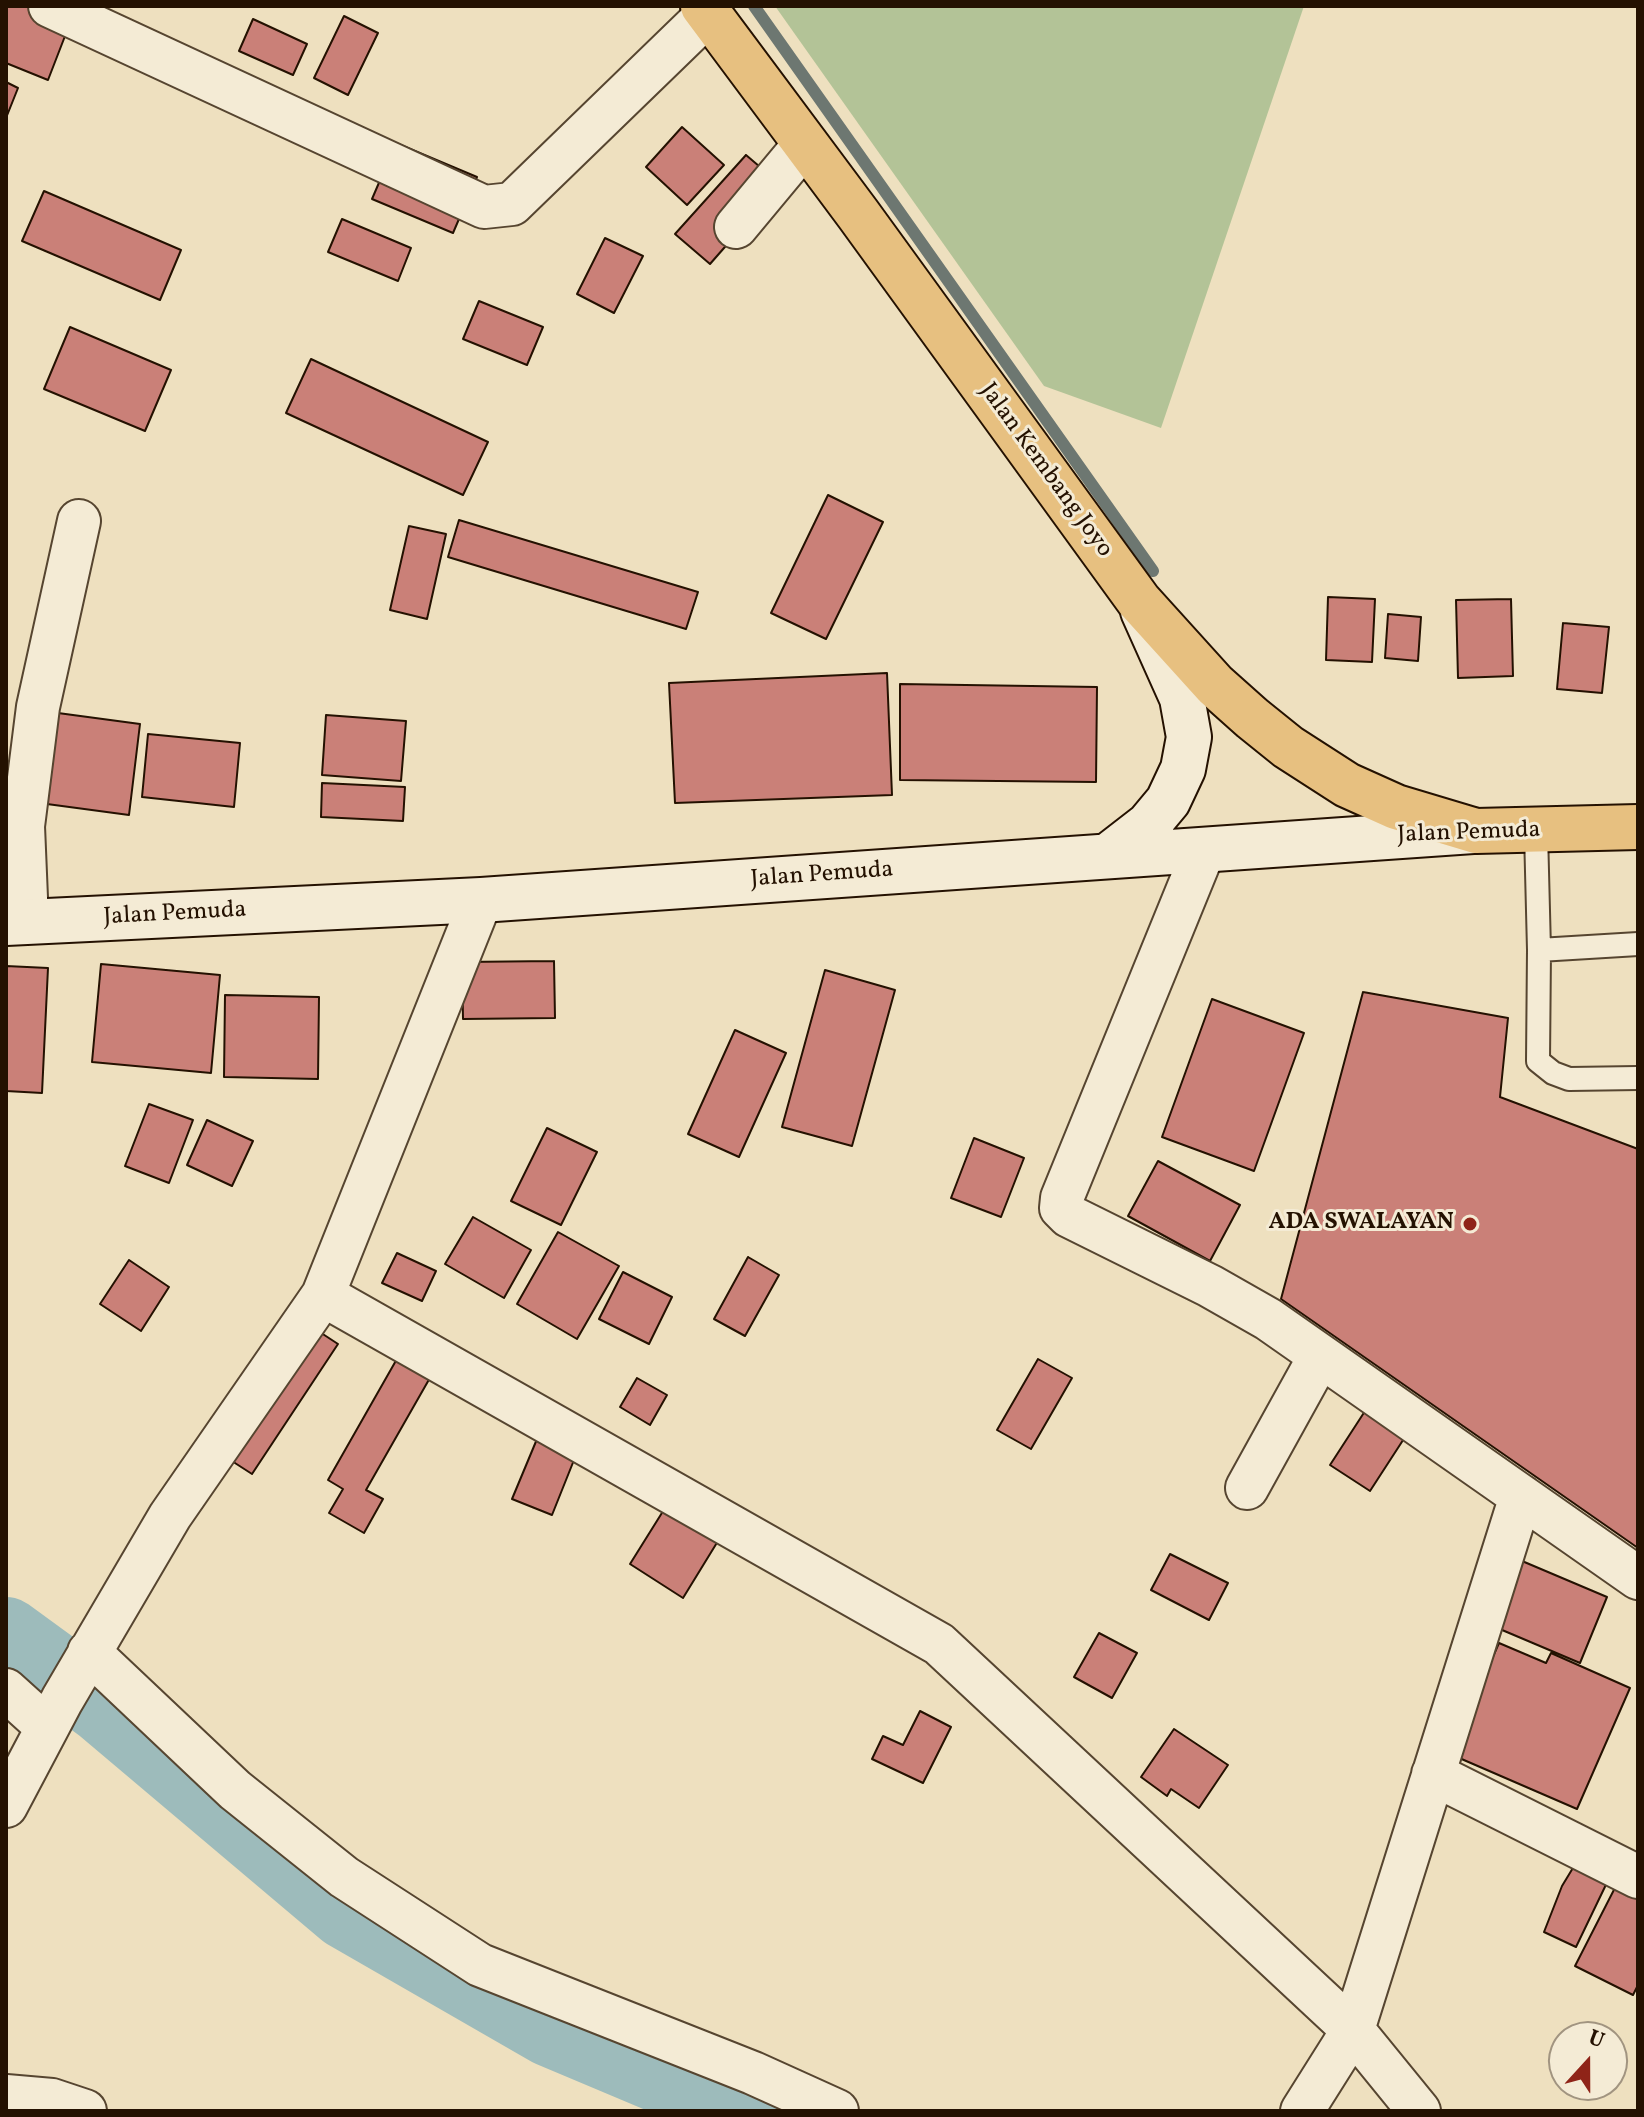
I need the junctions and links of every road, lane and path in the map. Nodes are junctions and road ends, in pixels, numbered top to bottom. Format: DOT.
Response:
graph roads {
  1 [pos="50,6"];
  2 [pos="705,10"];
  3 [pos="805,144"];
  4 [pos="736,227"];
  5 [pos="79,521"];
  6 [pos="1139,601"];
  7 [pos="1638,827"];
  8 [pos="1476,831"];
  9 [pos="1536,832"];
  10 [pos="1204,850"];
  11 [pos="1108,856"];
  12 [pos="481,900"];
  13 [pos="17,923"];
  14 [pos="1638,944"];
  15 [pos="1539,950"];
  16 [pos="1638,1078"];
  17 [pos="323,1295"];
  18 [pos="1320,1356"];
  19 [pos="1247,1488"];
  20 [pos="1521,1496"];
  21 [pos="1638,1578"];
  22 [pos="70,1686"];
  23 [pos="6,1690"];
  24 [pos="1433,1774"];
  25 [pos="6,1806"];
  26 [pos="1638,1877"];
  27 [pos="1353,2030"];
  28 [pos="6,2096"];
  29 [pos="85,2111"];
  30 [pos="837,2111"];
  31 [pos="1302,2111"];
  32 [pos="1419,2111"];
  1 -- 2 [label="street"];
  2 -- 3 [label="main road, Jalan Kembang Joyo"];
  3 -- 4 [label="street"];
  3 -- 6 [label="main road, Jalan Kembang Joyo"];
  5 -- 13 [label="street"];
  6 -- 8 [label="main road, Jalan Kembang Joyo"];
  6 -- 11 [label="main road"];
  7 -- 9 [label="main road, Jalan Pemuda"];
  8 -- 9 [label="main road, Jalan Pemuda"];
  8 -- 10 [label="main road, Jalan Pemuda"];
  9 -- 15 [label="lane"];
  10 -- 11 [label="main road, Jalan Pemuda"];
  10 -- 18 [label="street"];
  11 -- 12 [label="main road, Jalan Pemuda"];
  12 -- 13 [label="main road, Jalan Pemuda"];
  12 -- 17 [label="street"];
  14 -- 15 [label="lane"];
  15 -- 16 [label="lane"];
  17 -- 22 [label="street"];
  17 -- 27 [label="street"];
  18 -- 19 [label="street"];
  18 -- 20 [label="street"];
  20 -- 21 [label="street"];
  20 -- 24 [label="street"];
  22 -- 23 [label="street"];
  22 -- 25 [label="street"];
  22 -- 30 [label="street"];
  24 -- 26 [label="street"];
  24 -- 27 [label="street"];
  27 -- 31 [label="street"];
  27 -- 32 [label="street"];
  28 -- 29 [label="street"];
}
